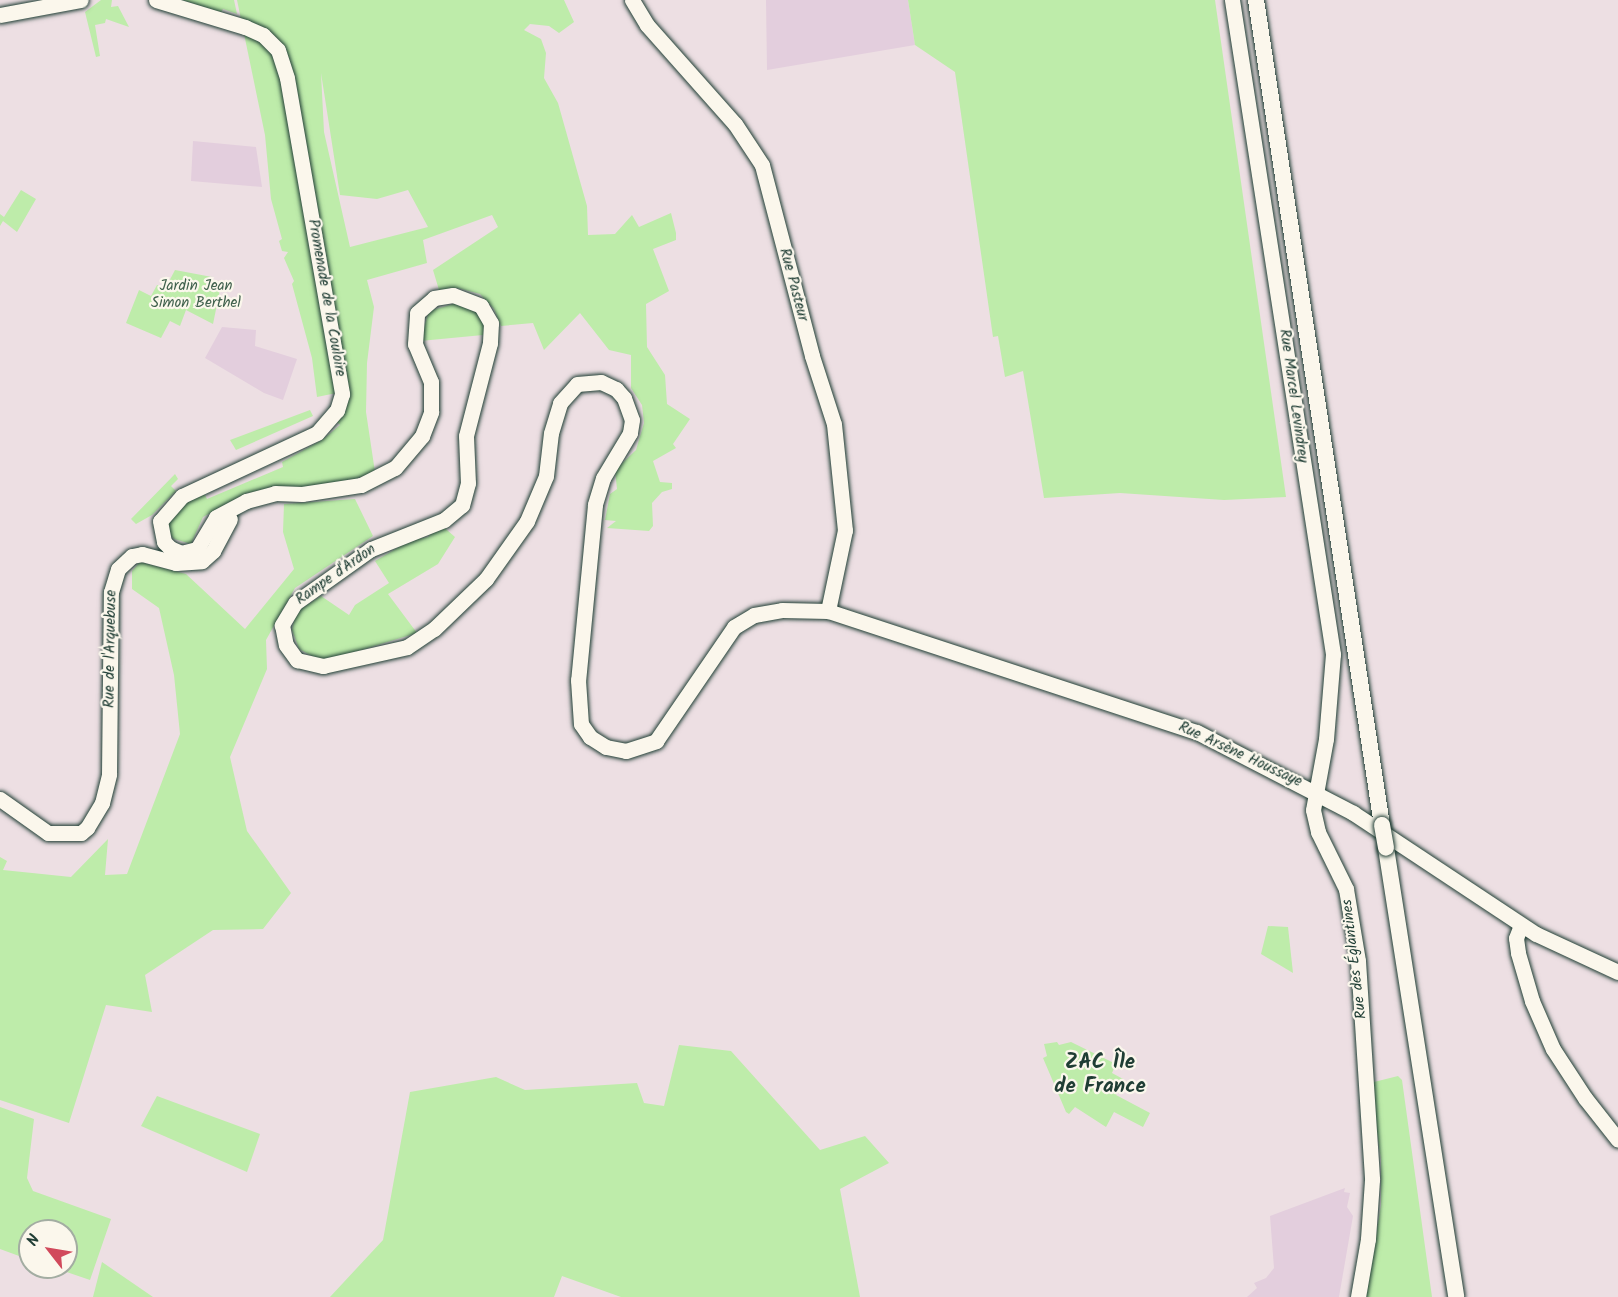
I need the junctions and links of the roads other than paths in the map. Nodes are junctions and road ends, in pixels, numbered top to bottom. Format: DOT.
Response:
graph roads {
  1 [pos="156,0"];
  2 [pos="632,0"];
  3 [pos="1232,0"];
  4 [pos="1256,0"];
  5 [pos="76,2"];
  6 [pos="0,15"];
  7 [pos="227,516"];
  8 [pos="828,611"];
  9 [pos="1317,793"];
  10 [pos="0,799"];
  11 [pos="1340,805"];
  12 [pos="1317,826"];
  13 [pos="1521,925"];
  14 [pos="1618,972"];
  15 [pos="1618,1140"];
  16 [pos="1358,1297"];
  17 [pos="1456,1297"];
  1 -- 7 [label="street, Promenade de la Couloire"];
  2 -- 8 [label="street, Rue Pasteur"];
  3 -- 9 [label="street, Rue Marcel Levindrey"];
  4 -- 17 [label="main road, bridge"];
  5 -- 6 [label="street"];
  7 -- 8 [label="street, Rampe d'Ardon"];
  7 -- 10 [label="street, Rue de l'Arquebuse"];
  8 -- 9 [label="street, Rue Arsène Houssaye"];
  9 -- 11 [label="street, Rue Arsène Houssaye"];
  9 -- 12 [label="street, Rue des Églantines"];
  11 -- 12 [label="street"];
  11 -- 13 [label="street, Rue Arsène Houssaye"];
  12 -- 16 [label="street, Rue des Églantines"];
  13 -- 14 [label="street, Rue Arsène Houssaye"];
  13 -- 15 [label="street"];
}
